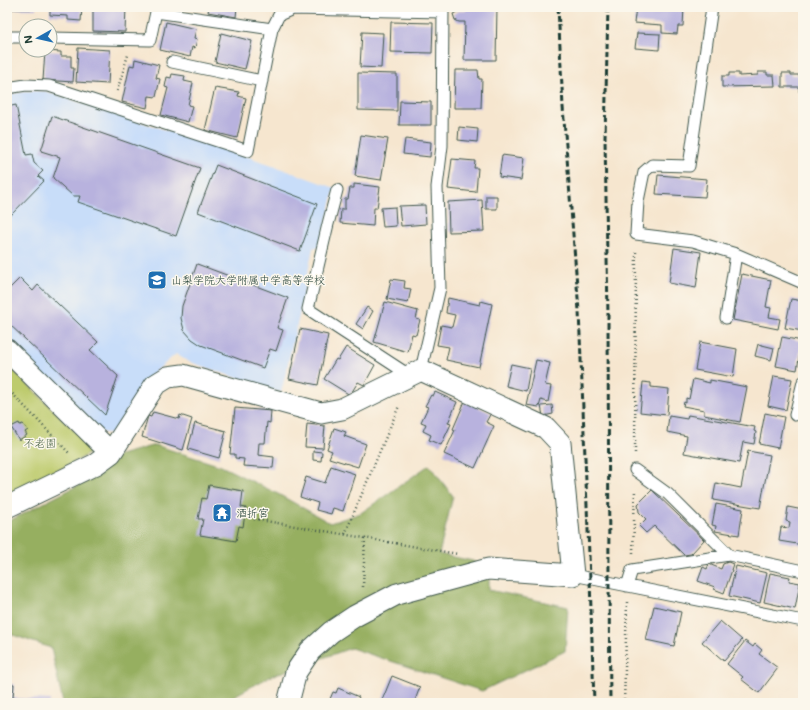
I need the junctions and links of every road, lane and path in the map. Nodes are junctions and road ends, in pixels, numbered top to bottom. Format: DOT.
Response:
graph roads {
  1 [pos="712,7"];
  2 [pos="156,9"];
  3 [pos="443,10"];
  4 [pos="272,29"];
  5 [pos="7,37"];
  6 [pos="18,37"];
  7 [pos="58,38"];
  8 [pos="133,39"];
  9 [pos="172,62"];
  10 [pos="262,81"];
  11 [pos="7,88"];
  12 [pos="112,106"];
  13 [pos="337,190"];
  14 [pos="636,234"];
  15 [pos="736,254"];
  16 [pos="803,283"];
  17 [pos="726,318"];
  18 [pos="7,350"];
  19 [pos="414,373"];
  20 [pos="803,382"];
  21 [pos="7,389"];
  22 [pos="795,416"];
  23 [pos="111,453"];
  24 [pos="88,468"];
  25 [pos="635,470"];
  26 [pos="7,507"];
  27 [pos="254,519"];
  28 [pos="345,534"];
  29 [pos="365,538"];
  30 [pos="729,555"];
  31 [pos="488,569"];
  32 [pos="632,570"];
  33 [pos="803,571"];
  34 [pos="573,575"];
  35 [pos="627,586"];
  36 [pos="360,614"];
  37 [pos="803,621"];
  38 [pos="288,703"];
  39 [pos="624,703"];
  1 -- 14 [label="lane"];
  2 -- 4 [label="lane"];
  2 -- 8 [label="lane"];
  3 -- 4 [label="lane"];
  3 -- 19 [label="lane"];
  4 -- 10 [label="lane"];
  5 -- 6 [label="lane"];
  7 -- 8 [label="lane"];
  8 -- 12 [label="path"];
  9 -- 10 [label="lane"];
  10 -- 12 [label="lane"];
  11 -- 12 [label="lane"];
  13 -- 19 [label="lane"];
  14 -- 15 [label="lane"];
  14 -- 25 [label="path"];
  15 -- 16 [label="lane"];
  15 -- 17 [label="lane"];
  18 -- 23 [label="street"];
  19 -- 23 [label="street"];
  19 -- 28 [label="path"];
  19 -- 34 [label="street"];
  20 -- 22 [label="lane"];
  21 -- 24 [label="path"];
  23 -- 24 [label="street"];
  24 -- 26 [label="street"];
  25 -- 30 [label="lane"];
  25 -- 32 [label="path"];
  27 -- 28 [label="path"];
  28 -- 29 [label="path"];
  29 -- 31 [label="path"];
  29 -- 36 [label="path"];
  30 -- 32 [label="lane"];
  30 -- 33 [label="lane"];
  31 -- 34 [label="street"];
  31 -- 36 [label="street"];
  32 -- 35 [label="lane"];
  34 -- 35 [label="lane"];
  35 -- 37 [label="lane"];
  35 -- 39 [label="path"];
  36 -- 38 [label="street"];
}
